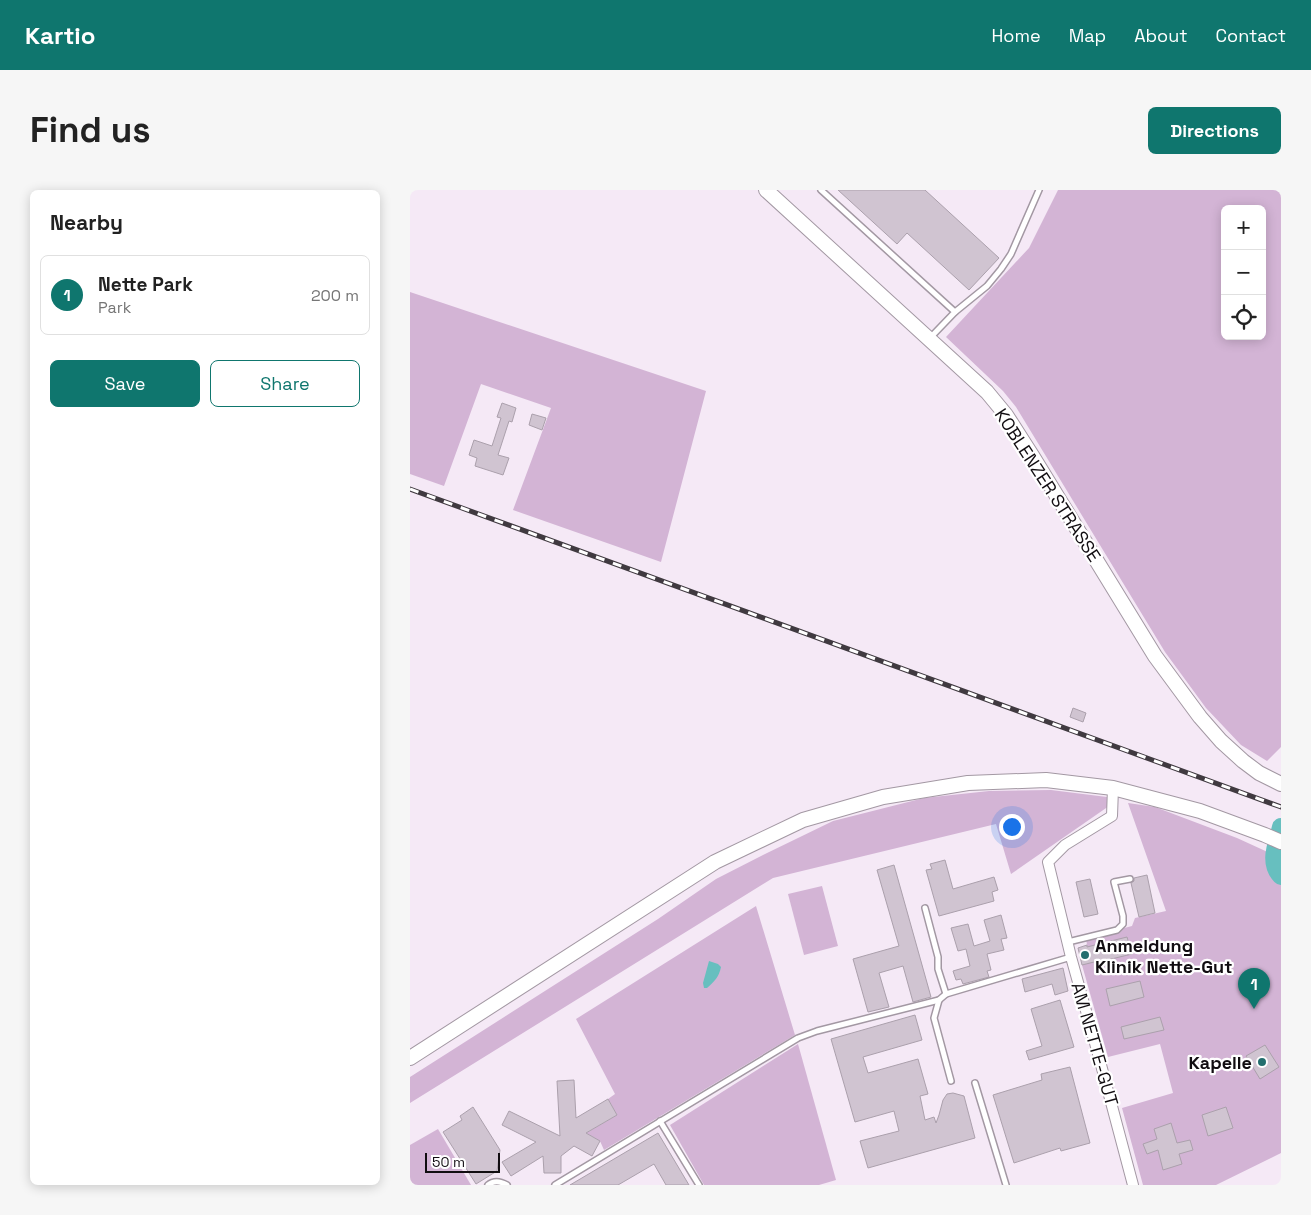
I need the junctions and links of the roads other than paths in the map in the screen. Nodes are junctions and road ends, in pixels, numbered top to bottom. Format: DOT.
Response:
graph roads {
  1 [pos="766,190"];
  2 [pos="821,190"];
  3 [pos="1039,190"];
  4 [pos="955,312"];
  5 [pos="929,339"];
  6 [pos="1279,783"];
  7 [pos="1113,788"];
  8 [pos="1281,842"];
  9 [pos="1130,879"];
  10 [pos="925,908"];
  11 [pos="1067,943"];
  12 [pos="1071,957"];
  13 [pos="946,994"];
  14 [pos="939,1000"];
  15 [pos="410,1058"];
  16 [pos="951,1081"];
  17 [pos="975,1083"];
  18 [pos="660,1121"];
  19 [pos="488,1185"];
  20 [pos="507,1185"];
  21 [pos="555,1185"];
  22 [pos="699,1185"];
  23 [pos="1006,1185"];
  24 [pos="1133,1185"];
  1 -- 5 [label="main road, KOBLENZER STRASSE"];
  2 -- 4 [label="lane"];
  3 -- 4 [label="lane"];
  4 -- 5 [label="lane"];
  5 -- 6 [label="main road, KOBLENZER STRASSE"];
  7 -- 8 [label="main road"];
  7 -- 11 [label="street, AM NETTE-GUT"];
  7 -- 15 [label="main road"];
  9 -- 11 [label="lane"];
  10 -- 13 [label="lane"];
  11 -- 12 [label="street, AM NETTE-GUT"];
  12 -- 13 [label="lane"];
  12 -- 24 [label="street, AM NETTE-GUT"];
  13 -- 14 [label="lane"];
  14 -- 16 [label="lane"];
  14 -- 18 [label="lane"];
  17 -- 23 [label="lane"];
  18 -- 21 [label="lane"];
  18 -- 22 [label="lane"];
  19 -- 20 [label="lane"];
}
